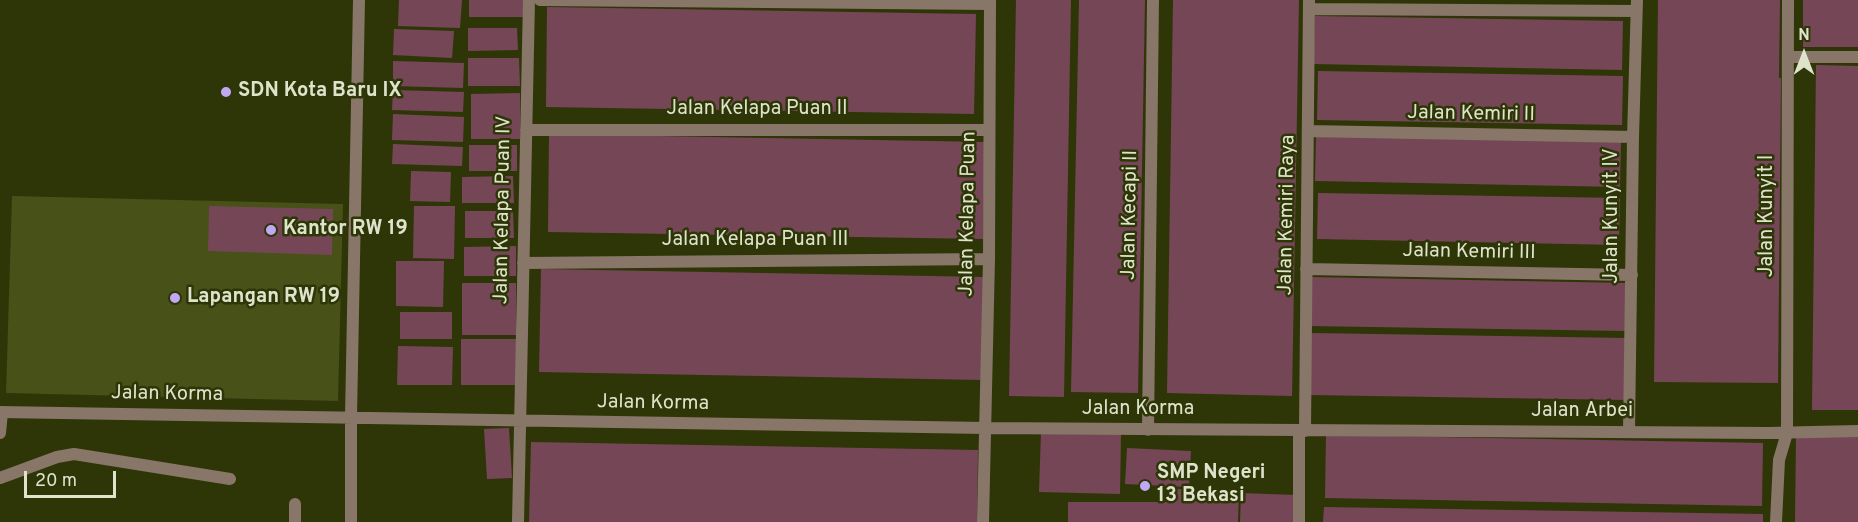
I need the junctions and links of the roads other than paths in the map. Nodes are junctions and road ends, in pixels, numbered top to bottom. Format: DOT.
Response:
graph roads {
  1 [pos="359,0"];
  2 [pos="529,0"];
  3 [pos="540,0"];
  4 [pos="1153,0"];
  5 [pos="1788,0"];
  6 [pos="990,2"];
  7 [pos="1309,4"];
  8 [pos="1637,6"];
  9 [pos="1788,57"];
  10 [pos="1858,57"];
  11 [pos="526,130"];
  12 [pos="989,130"];
  13 [pos="1308,131"];
  14 [pos="1633,137"];
  15 [pos="989,259"];
  16 [pos="523,263"];
  17 [pos="1306,269"];
  18 [pos="1632,275"];
  19 [pos="1,412"];
  20 [pos="351,417"];
  21 [pos="519,421"];
  22 [pos="985,429"];
  23 [pos="1148,429"];
  24 [pos="1302,430"];
  25 [pos="1858,430"];
  26 [pos="1629,432"];
  27 [pos="0,433"];
  28 [pos="1786,433"];
  29 [pos="0,478"];
  30 [pos="230,479"];
  31 [pos="295,504"];
  32 [pos="295,522"];
  33 [pos="351,522"];
  34 [pos="518,522"];
  35 [pos="983,522"];
  36 [pos="1299,522"];
  37 [pos="1776,522"];
  1 -- 20 [label="street"];
  2 -- 11 [label="street, Jalan Kelapa Puan IV"];
  3 -- 6 [label="street"];
  4 -- 23 [label="street, Jalan Kecapi II"];
  5 -- 9 [label="street, Jalan Kunyit I"];
  6 -- 12 [label="street, Jalan Kelapa Puan"];
  7 -- 8 [label="street"];
  7 -- 13 [label="street, Jalan Kemiri Raya"];
  8 -- 14 [label="street, Jalan Kunyit IV"];
  9 -- 10 [label="street"];
  9 -- 28 [label="street, Jalan Kunyit I"];
  11 -- 12 [label="street, Jalan Kelapa Puan II"];
  11 -- 16 [label="street, Jalan Kelapa Puan IV"];
  12 -- 15 [label="street, Jalan Kelapa Puan"];
  13 -- 14 [label="street, Jalan Kemiri II"];
  13 -- 17 [label="street, Jalan Kemiri Raya"];
  14 -- 18 [label="street, Jalan Kunyit IV"];
  15 -- 16 [label="street, Jalan Kelapa Puan III"];
  15 -- 22 [label="street, Jalan Kelapa Puan"];
  16 -- 21 [label="street, Jalan Kelapa Puan IV"];
  17 -- 18 [label="street, Jalan Kemiri III"];
  17 -- 24 [label="street, Jalan Kemiri Raya"];
  18 -- 26 [label="street, Jalan Kunyit IV"];
  19 -- 20 [label="street, Jalan Korma"];
  19 -- 27 [label="street"];
  20 -- 21 [label="street, Jalan Korma"];
  20 -- 33 [label="street"];
  21 -- 22 [label="street, Jalan Korma"];
  21 -- 34 [label="street, Jalan Kelapa Puan IV"];
  22 -- 23 [label="street, Jalan Korma"];
  22 -- 35 [label="street, Jalan Kelapa Puan"];
  23 -- 24 [label="street, Jalan Korma"];
  24 -- 26 [label="street, Jalan Arbei"];
  24 -- 36 [label="street, Jalan Kemiri Raya"];
  25 -- 28 [label="street, Jalan Arbei"];
  26 -- 28 [label="street, Jalan Arbei"];
  28 -- 37 [label="street, Jalan Kunyit I"];
  29 -- 30 [label="street"];
  31 -- 32 [label="street"];
}
